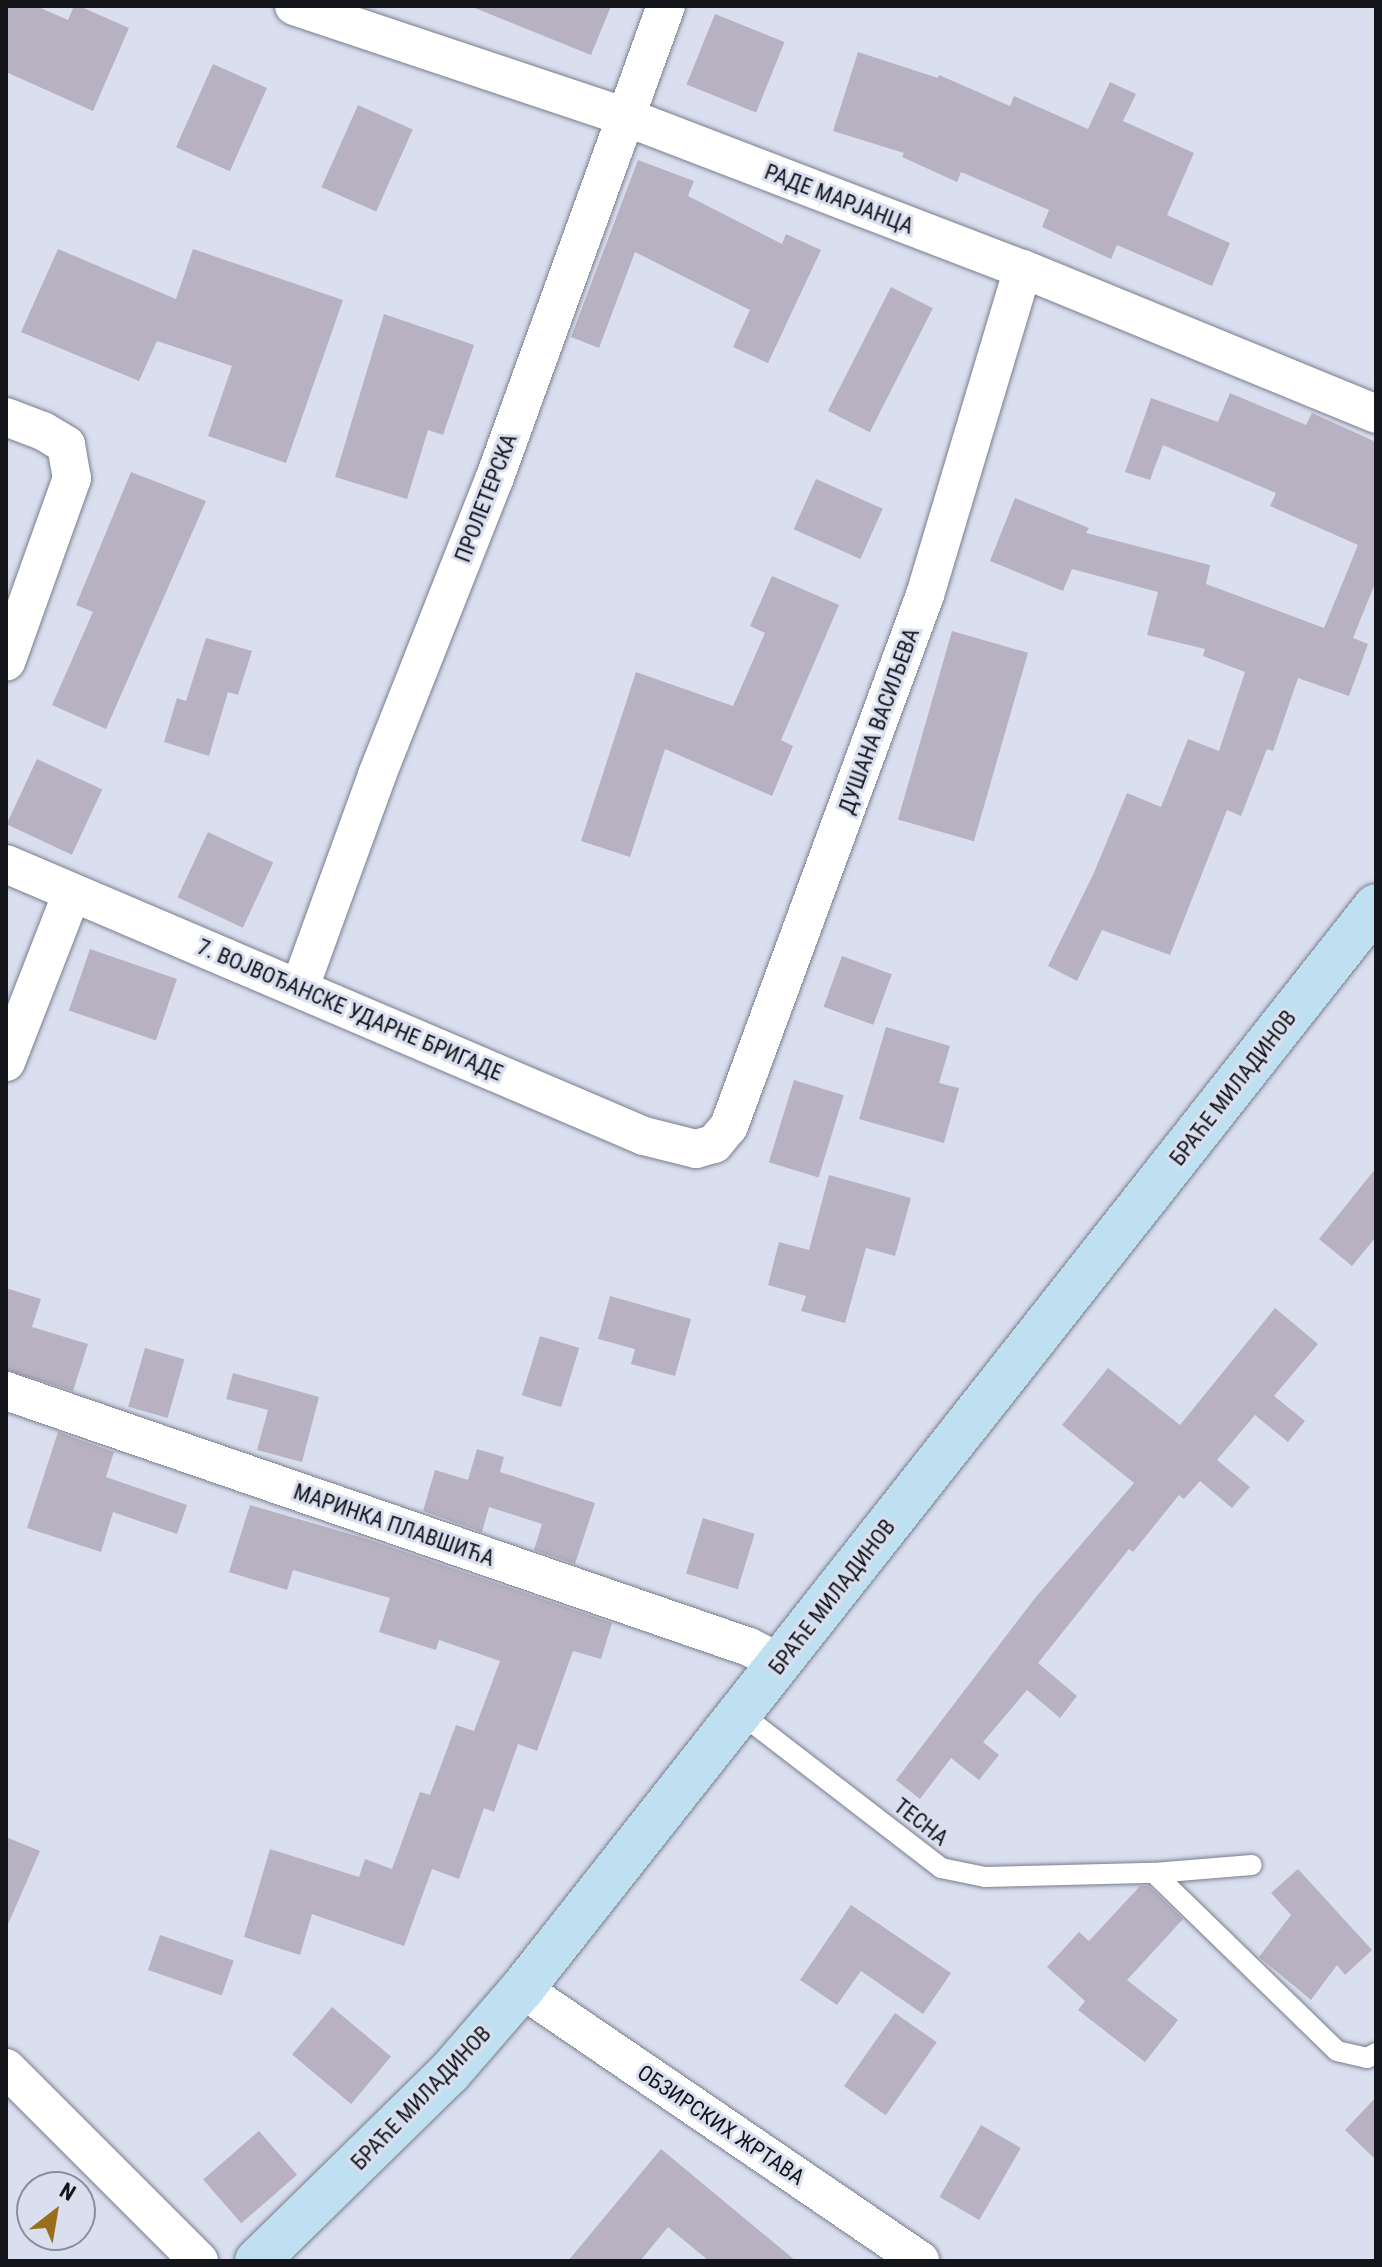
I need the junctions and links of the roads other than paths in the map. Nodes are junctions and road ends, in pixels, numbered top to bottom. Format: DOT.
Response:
graph roads {
  1 [pos="294,6"];
  2 [pos="666,6"];
  3 [pos="626,117"];
  4 [pos="1023,269"];
  5 [pos="1376,414"];
  6 [pos="6,417"];
  7 [pos="6,662"];
  8 [pos="6,864"];
  9 [pos="72,893"];
  10 [pos="1376,906"];
  11 [pos="300,987"];
  12 [pos="6,1062"];
  13 [pos="696,1149"];
  14 [pos="6,1391"];
  15 [pos="780,1663"];
  16 [pos="740,1713"];
  17 [pos="1252,1865"];
  18 [pos="1154,1873"];
  19 [pos="522,1989"];
  20 [pos="1376,2053"];
  21 [pos="6,2068"];
  22 [pos="199,2261"];
  23 [pos="257,2261"];
  24 [pos="920,2261"];
  1 -- 3 [label="street, РАДЕ МАРЈАНЦА"];
  2 -- 3 [label="street, ПРОЛЕТЕРСКА"];
  3 -- 4 [label="street, РАДЕ МАРЈАНЦА"];
  3 -- 11 [label="street, ПРОЛЕТЕРСКА"];
  4 -- 5 [label="street, РАДЕ МАРЈАНЦА"];
  4 -- 13 [label="street, ДУШАНА ВАСИЉЕВА"];
  6 -- 7 [label="street"];
  8 -- 9 [label="street, 7. ВОЈВОЂАНСКЕ УДАРНЕ БРИГАДЕ"];
  9 -- 11 [label="street, 7. ВОЈВОЂАНСКЕ УДАРНЕ БРИГАДЕ"];
  9 -- 12 [label="street"];
  10 -- 15 [label="main road, БРАЋЕ МИЛАДИНОВ"];
  11 -- 13 [label="street, 7. ВОЈВОЂАНСКЕ УДАРНЕ БРИГАДЕ"];
  14 -- 15 [label="street, МАРИНКА ПЛАВШИЋА"];
  15 -- 16 [label="main road, БРАЋЕ МИЛАДИНОВ"];
  16 -- 18 [label="lane, ТЕСНА"];
  16 -- 19 [label="main road, БРАЋЕ МИЛАДИНОВ"];
  17 -- 18 [label="lane, ТЕСНА"];
  18 -- 20 [label="lane"];
  19 -- 23 [label="main road, БРАЋЕ МИЛАДИНОВ"];
  19 -- 24 [label="street, ОБЗИРСКИХ ЖРТАВА"];
  21 -- 22 [label="street"];
}
